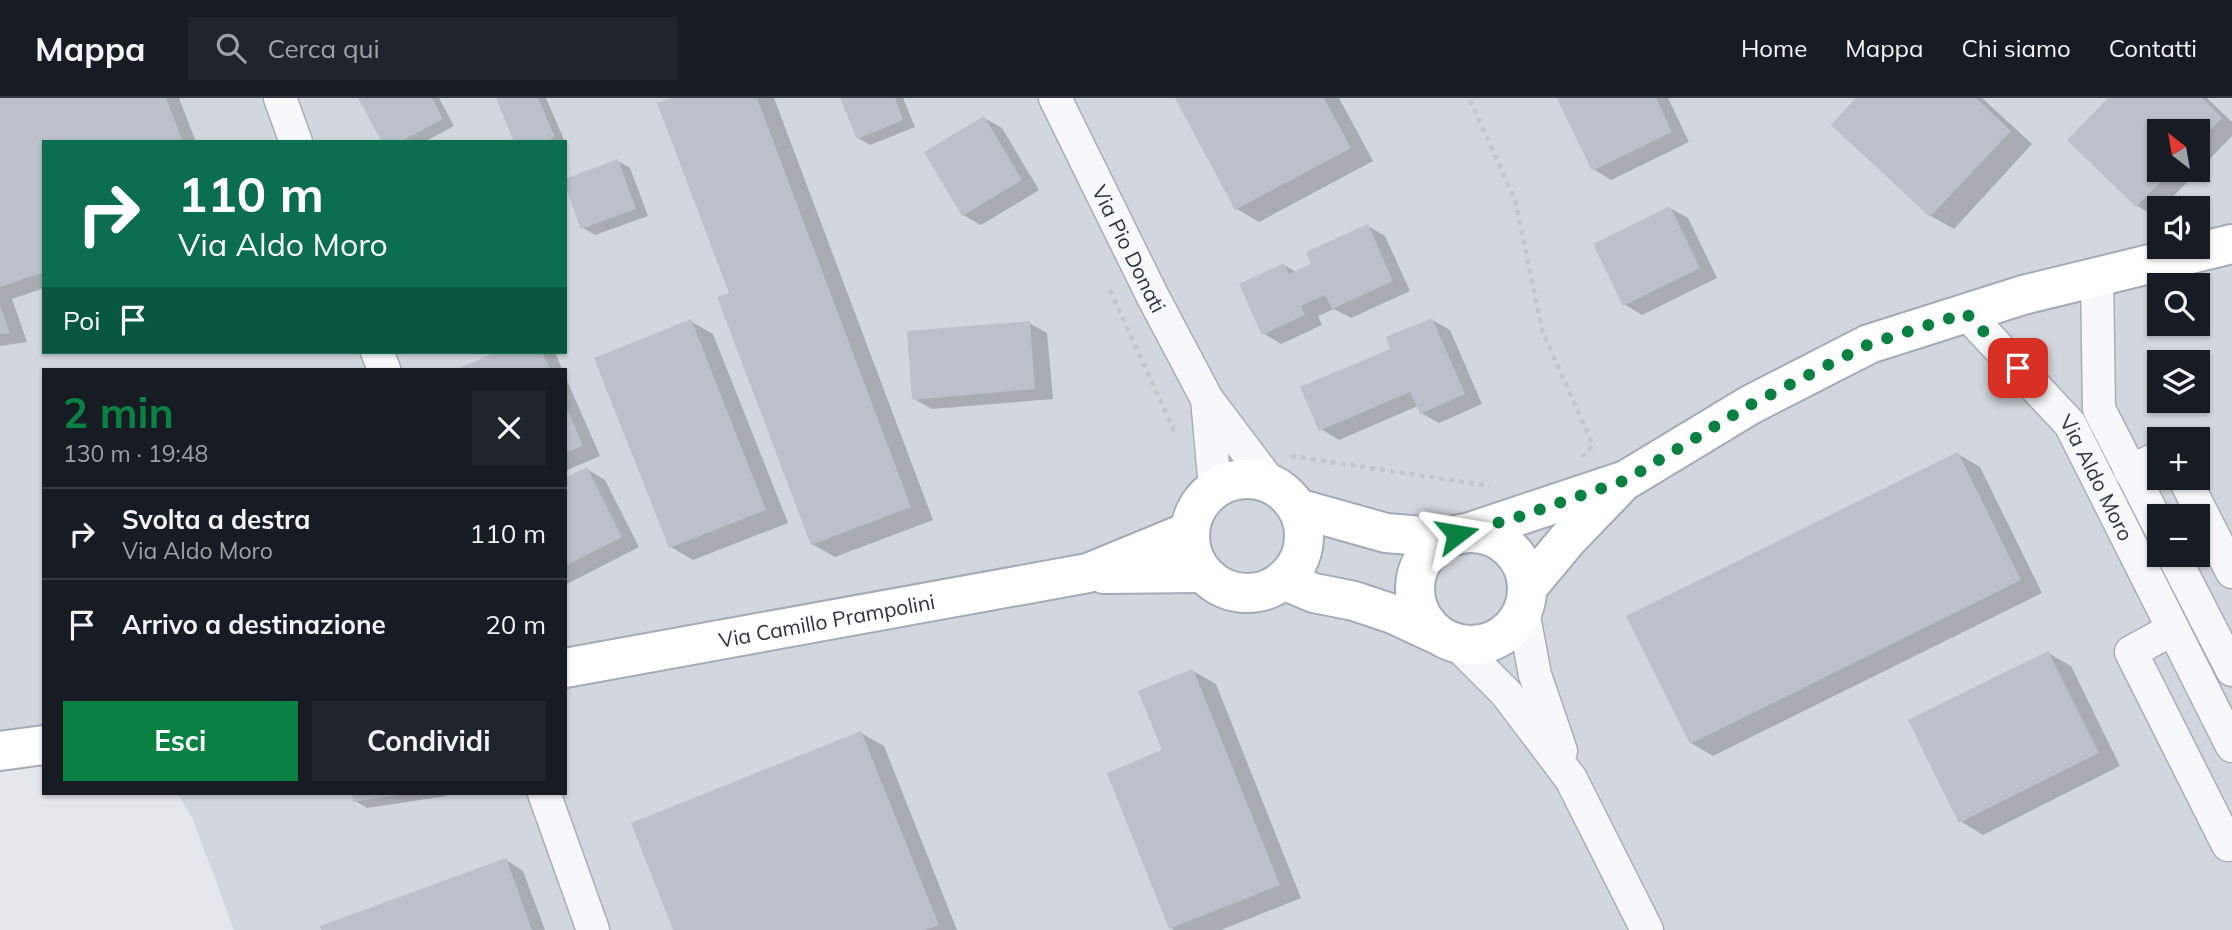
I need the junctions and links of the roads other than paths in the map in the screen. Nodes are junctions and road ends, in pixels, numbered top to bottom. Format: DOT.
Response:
graph roads {
  1 [pos="279,98"];
  2 [pos="1055,98"];
  3 [pos="295,140"];
  4 [pos="2232,244"];
  5 [pos="2097,276"];
  6 [pos="1966,313"];
  7 [pos="1207,399"];
  8 [pos="2147,463"];
  9 [pos="2130,471"];
  10 [pos="1626,480"];
  11 [pos="1283,482"];
  12 [pos="1215,488"];
  13 [pos="2190,490"];
  14 [pos="2147,504"];
  15 [pos="1190,531"];
  16 [pos="1457,535"];
  17 [pos="2179,567"];
  18 [pos="2232,572"];
  19 [pos="1088,573"];
  20 [pos="1202,573"];
  21 [pos="1283,580"];
  22 [pos="1525,600"];
  23 [pos="2173,629"];
  24 [pos="1447,639"];
  25 [pos="567,668"];
  26 [pos="2232,670"];
  27 [pos="42,745"];
  28 [pos="2232,746"];
  29 [pos="0,751"];
  30 [pos="1571,779"];
  31 [pos="545,795"];
  32 [pos="2232,843"];
  33 [pos="593,930"];
  34 [pos="1647,930"];
  1 -- 3 [label="street"];
  2 -- 7 [label="street, Via Pio Donati"];
  4 -- 5 [label="main road"];
  5 -- 6 [label="main road"];
  5 -- 9 [label="street, Via Aldo Moro"];
  6 -- 10 [label="main road"];
  6 -- 23 [label="street, Via Aldo Moro"];
  7 -- 11 [label="street, Via Pio Donati"];
  7 -- 12 [label="street, Via Pio Donati"];
  8 -- 9 [label="street, Via Aldo Moro"];
  9 -- 14 [label="street, Via Aldo Moro"];
  10 -- 16 [label="main road"];
  10 -- 22 [label="main road"];
  11 -- 12 [label="main road"];
  11 -- 16 [label="main road"];
  11 -- 21 [label="main road, Via Pio Donati"];
  12 -- 15 [label="main road"];
  13 -- 18 [label="street"];
  15 -- 19 [label="main road, Via Camillo Prampolini"];
  15 -- 20 [label="main road"];
  16 -- 22 [label="main road"];
  16 -- 24 [label="main road"];
  17 -- 26 [label="street"];
  19 -- 20 [label="main road, Via Camillo Prampolini"];
  19 -- 25 [label="main road, Via Camillo Prampolini"];
  20 -- 21 [label="main road"];
  21 -- 24 [label="main road"];
  22 -- 24 [label="main road"];
  22 -- 30 [label="street"];
  23 -- 28 [label="street, Via Aldo Moro"];
  23 -- 32 [label="street"];
  24 -- 30 [label="street"];
  27 -- 29 [label="main road"];
  30 -- 34 [label="street"];
  31 -- 33 [label="street"];
}
